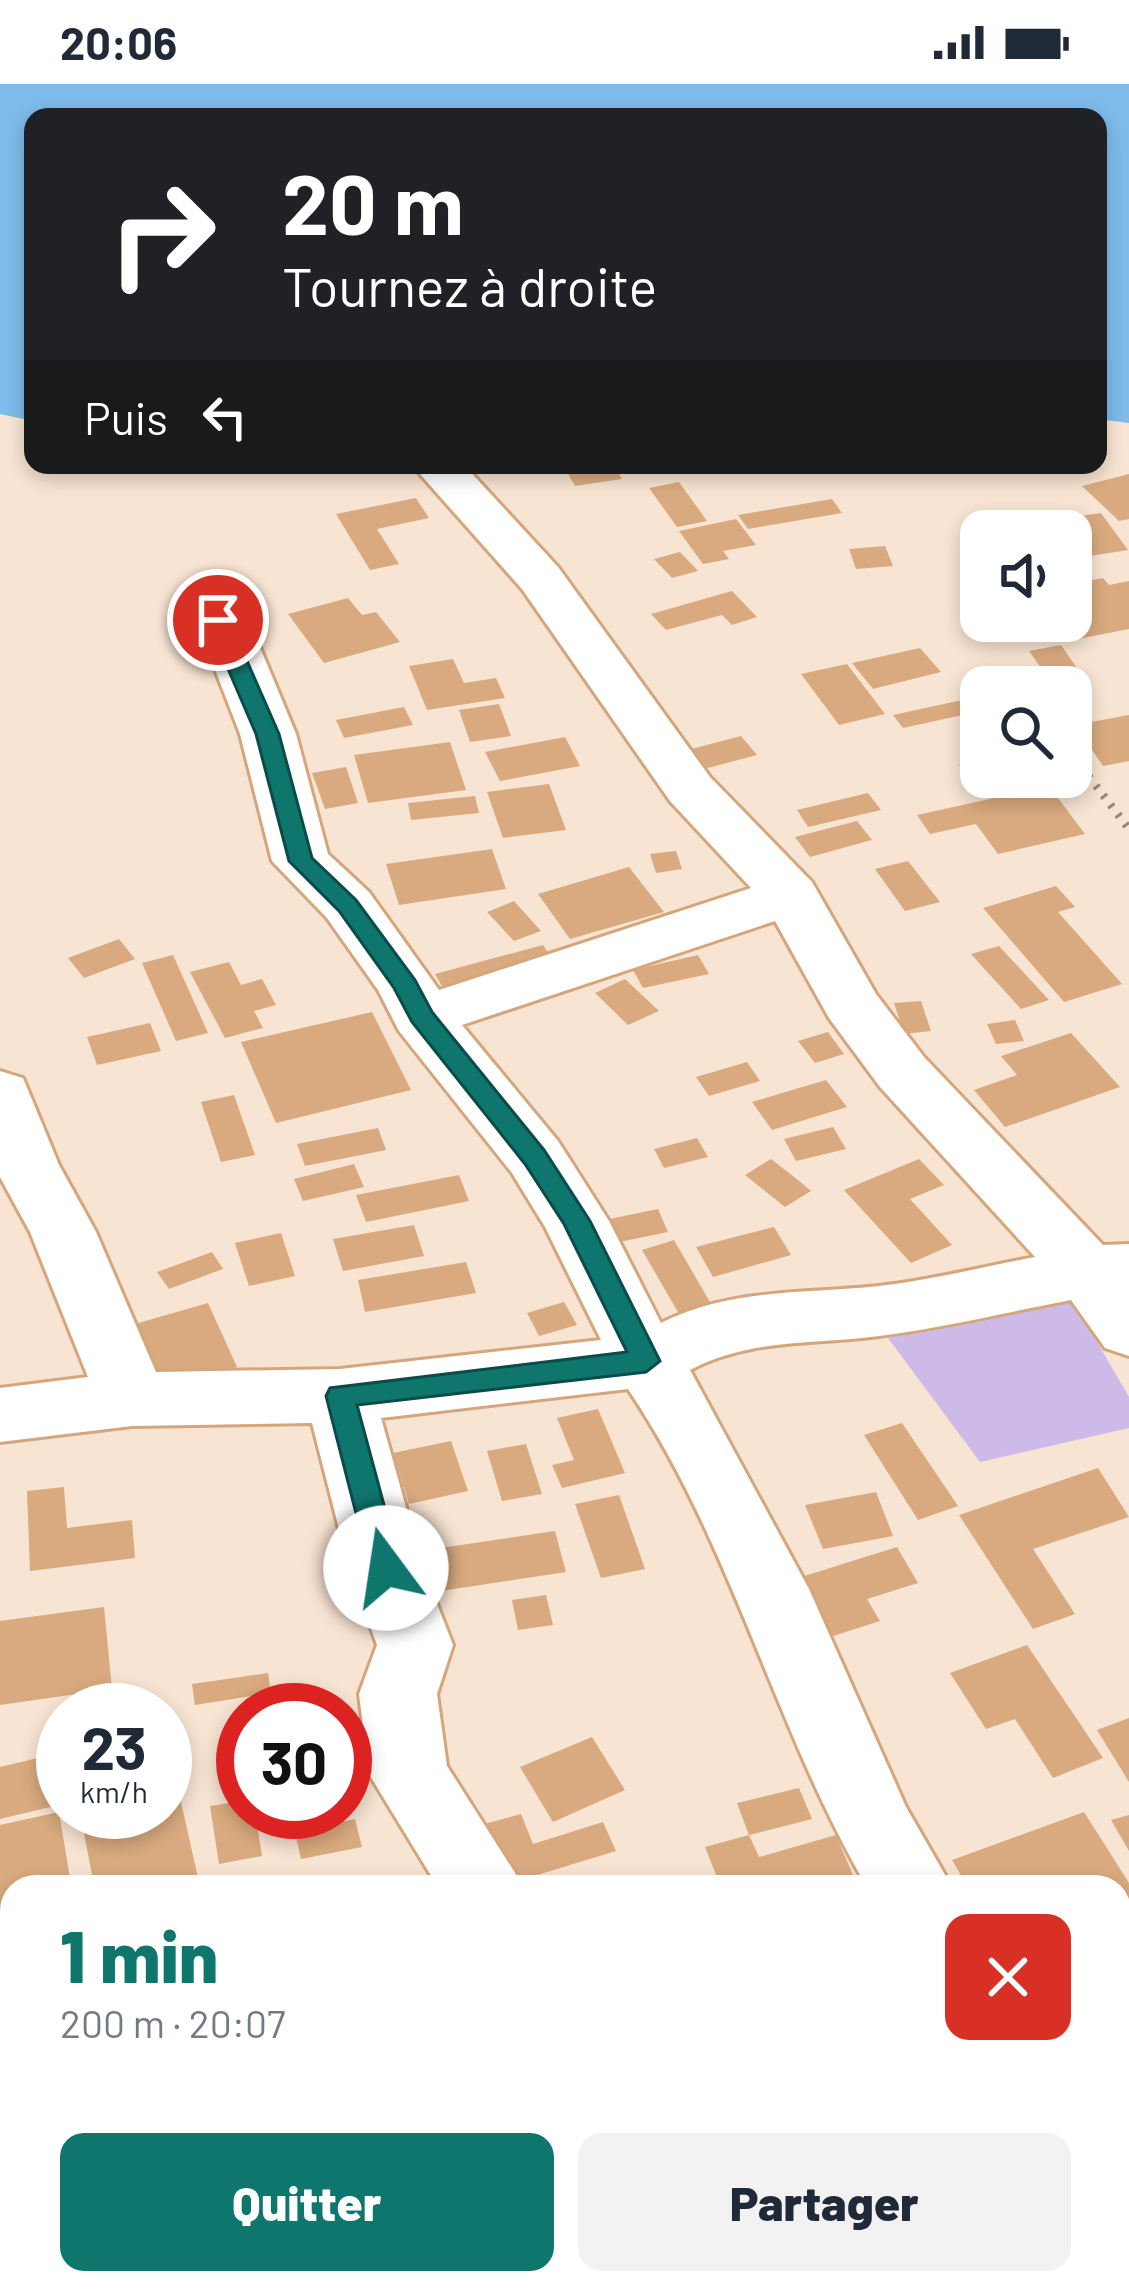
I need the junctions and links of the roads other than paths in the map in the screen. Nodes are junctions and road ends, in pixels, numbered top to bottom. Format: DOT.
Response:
graph roads {
  1 [pos="445,474"];
  2 [pos="211,592"];
  3 [pos="791,895"];
  4 [pos="421,1016"];
  5 [pos="0,1093"];
  6 [pos="1108,1268"];
  7 [pos="1129,1330"];
  8 [pos="646,1361"];
  9 [pos="340,1396"];
  10 [pos="132,1399"];
  11 [pos="0,1415"];
  12 [pos="475,1875"];
  13 [pos="904,1875"];
  1 -- 3 [label="street"];
  2 -- 4 [label="street"];
  3 -- 4 [label="street"];
  3 -- 6 [label="street"];
  4 -- 8 [label="street"];
  5 -- 10 [label="street"];
  6 -- 7 [label="street"];
  6 -- 8 [label="street"];
  8 -- 9 [label="street"];
  8 -- 13 [label="street"];
  9 -- 10 [label="street"];
  9 -- 12 [label="street"];
  10 -- 11 [label="street"];
}
